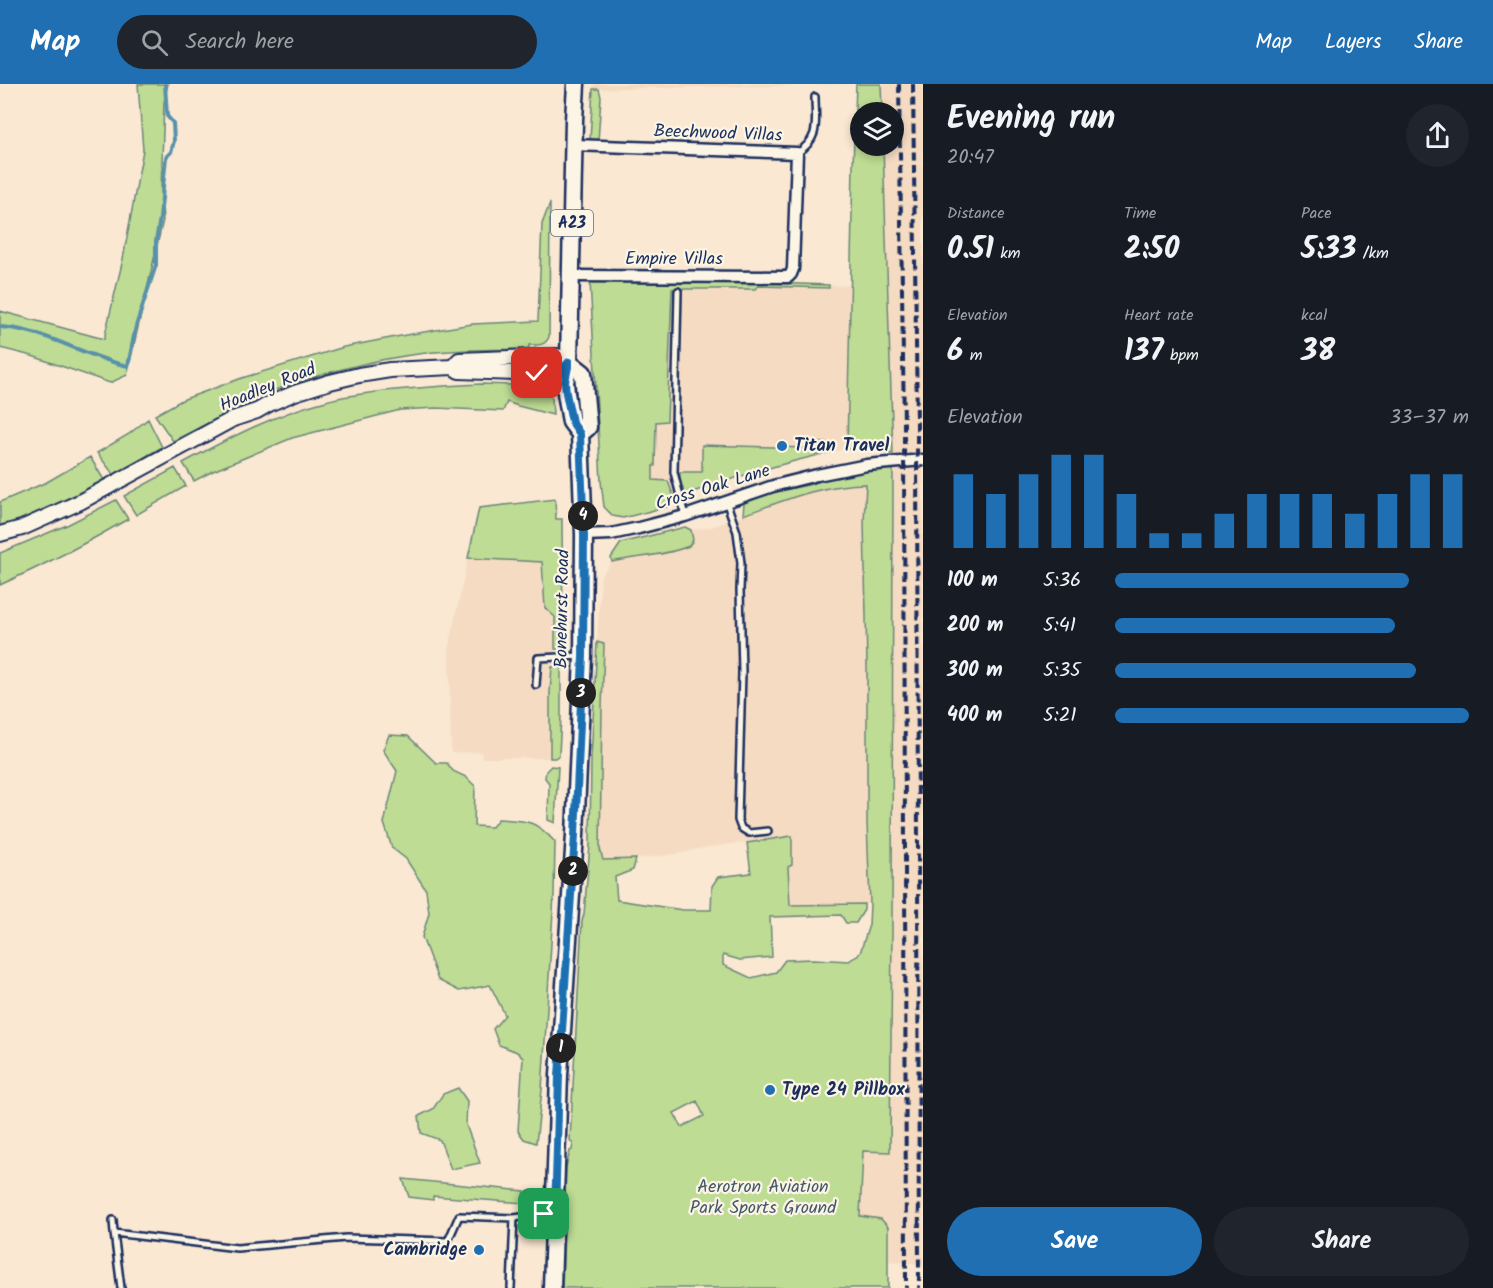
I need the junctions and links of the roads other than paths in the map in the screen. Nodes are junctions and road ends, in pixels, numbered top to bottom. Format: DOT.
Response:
graph roads {
  1 [pos="576,84"];
  2 [pos="815,97"];
  3 [pos="573,145"];
  4 [pos="797,153"];
  5 [pos="571,276"];
  6 [pos="777,277"];
  7 [pos="678,291"];
  8 [pos="569,362"];
  9 [pos="923,460"];
  10 [pos="726,501"];
  11 [pos="685,516"];
  12 [pos="0,534"];
  13 [pos="584,535"];
  14 [pos="583,656"];
  15 [pos="536,686"];
  16 [pos="768,831"];
  17 [pos="555,1215"];
  18 [pos="514,1218"];
  19 [pos="113,1220"];
  20 [pos="114,1233"];
  21 [pos="121,1288"];
  22 [pos="511,1288"];
  23 [pos="552,1288"];
  1 -- 3 [label="main road, Bonehurst Road / A23"];
  2 -- 4 [label="lane"];
  3 -- 4 [label="street, Beechwood Villas"];
  3 -- 5 [label="main road, Bonehurst Road / A23"];
  4 -- 6 [label="street, Beechwood Villas"];
  5 -- 6 [label="street, Empire Villas"];
  5 -- 8 [label="main road, Bonehurst Road / A23"];
  7 -- 11 [label="lane"];
  8 -- 12 [label="street, Hoadley Road"];
  8 -- 13 [label="main road, Bonehurst Road / A23"];
  9 -- 10 [label="street, Cross Oak Lane"];
  10 -- 11 [label="street, Cross Oak Lane"];
  10 -- 16 [label="lane"];
  11 -- 13 [label="street, Cross Oak Lane"];
  13 -- 14 [label="main road, Bonehurst Road / A23"];
  14 -- 15 [label="lane"];
  14 -- 17 [label="main road, Bonehurst Road / A23"];
  17 -- 18 [label="lane"];
  17 -- 23 [label="main road, Bonehurst Road / A23"];
  18 -- 20 [label="lane"];
  18 -- 22 [label="lane"];
  19 -- 20 [label="lane"];
  20 -- 21 [label="lane"];
}
